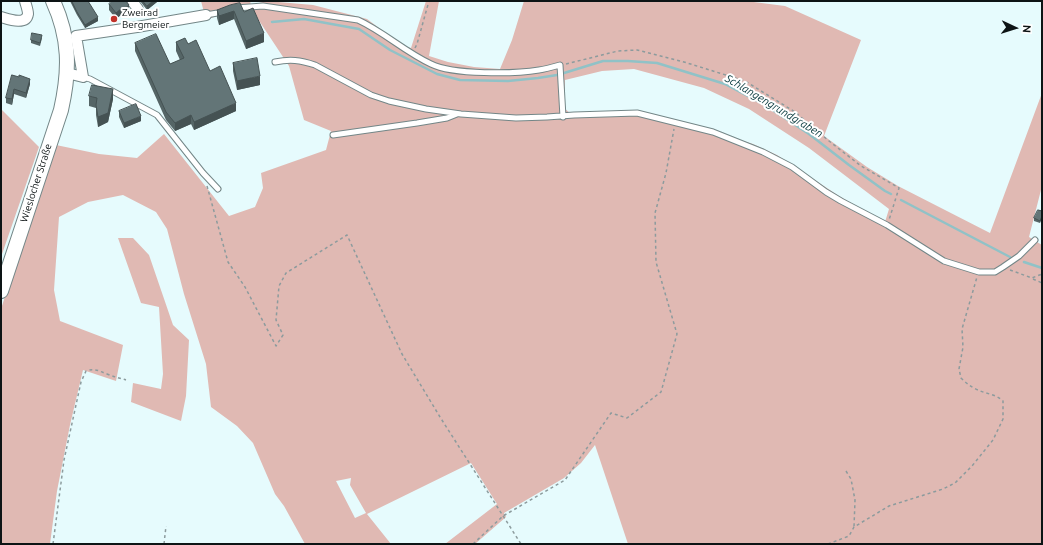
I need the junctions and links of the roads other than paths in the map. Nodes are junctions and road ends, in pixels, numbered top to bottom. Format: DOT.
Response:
graph roads {
  1 [pos="26,1"];
  2 [pos="53,1"];
  3 [pos="206,16"];
  4 [pos="1,17"];
  5 [pos="275,62"];
  6 [pos="67,73"];
  7 [pos="83,77"];
  8 [pos="458,113"];
  9 [pos="563,116"];
  10 [pos="333,135"];
  11 [pos="218,189"];
  12 [pos="1035,240"];
  13 [pos="1,291"];
  1 -- 4 [label="street"];
  2 -- 6 [label="main road, Wieslocher Straße"];
  3 -- 7 [label="street"];
  3 -- 9 [label="lane"];
  5 -- 8 [label="lane"];
  6 -- 7 [label="street"];
  6 -- 13 [label="main road, Wieslocher Straße"];
  7 -- 11 [label="lane"];
  8 -- 9 [label="lane"];
  8 -- 10 [label="lane"];
  9 -- 12 [label="lane"];
}
